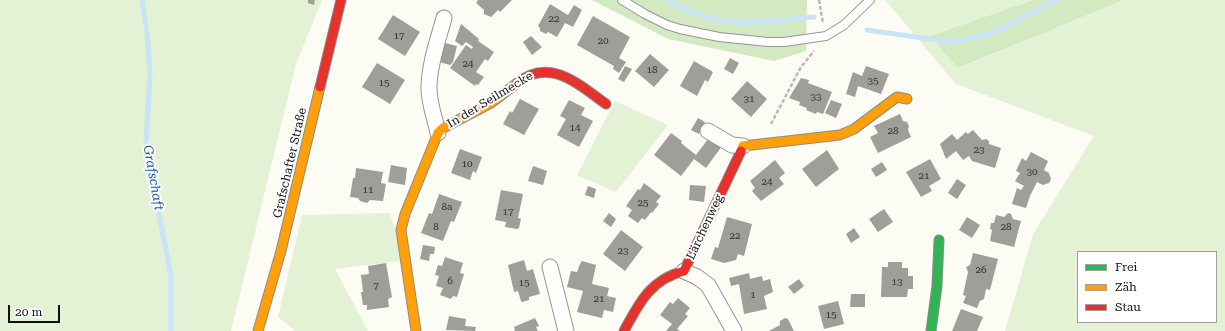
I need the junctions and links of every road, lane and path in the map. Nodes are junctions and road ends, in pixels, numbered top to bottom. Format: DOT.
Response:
graph roads {
  1 [pos="341,0"];
  2 [pos="622,0"];
  3 [pos="819,0"];
  4 [pos="870,0"];
  5 [pos="444,18"];
  6 [pos="826,36"];
  7 [pos="907,99"];
  8 [pos="606,104"];
  9 [pos="708,131"];
  10 [pos="438,133"];
  11 [pos="759,145"];
  12 [pos="743,146"];
  13 [pos="939,240"];
  14 [pos="550,266"];
  15 [pos="684,271"];
  16 [pos="258,331"];
  17 [pos="416,331"];
  18 [pos="566,331"];
  19 [pos="624,331"];
  20 [pos="734,331"];
  21 [pos="931,331"];
  1 -- 16 [label="street, Grafschafter Straße"];
  2 -- 6 [label="lane"];
  3 -- 6 [label="path"];
  4 -- 6 [label="lane"];
  5 -- 10 [label="street, In der Seilmecke"];
  6 -- 11 [label="path"];
  7 -- 11 [label="street"];
  8 -- 10 [label="street, In der Seilmecke"];
  9 -- 12 [label="street"];
  10 -- 17 [label="street, In der Seilmecke"];
  11 -- 12 [label="street"];
  12 -- 15 [label="street, Lärchenweg"];
  13 -- 21 [label="street"];
  14 -- 18 [label="street"];
  15 -- 19 [label="street, Lärchenweg"];
  15 -- 20 [label="street"];
}
